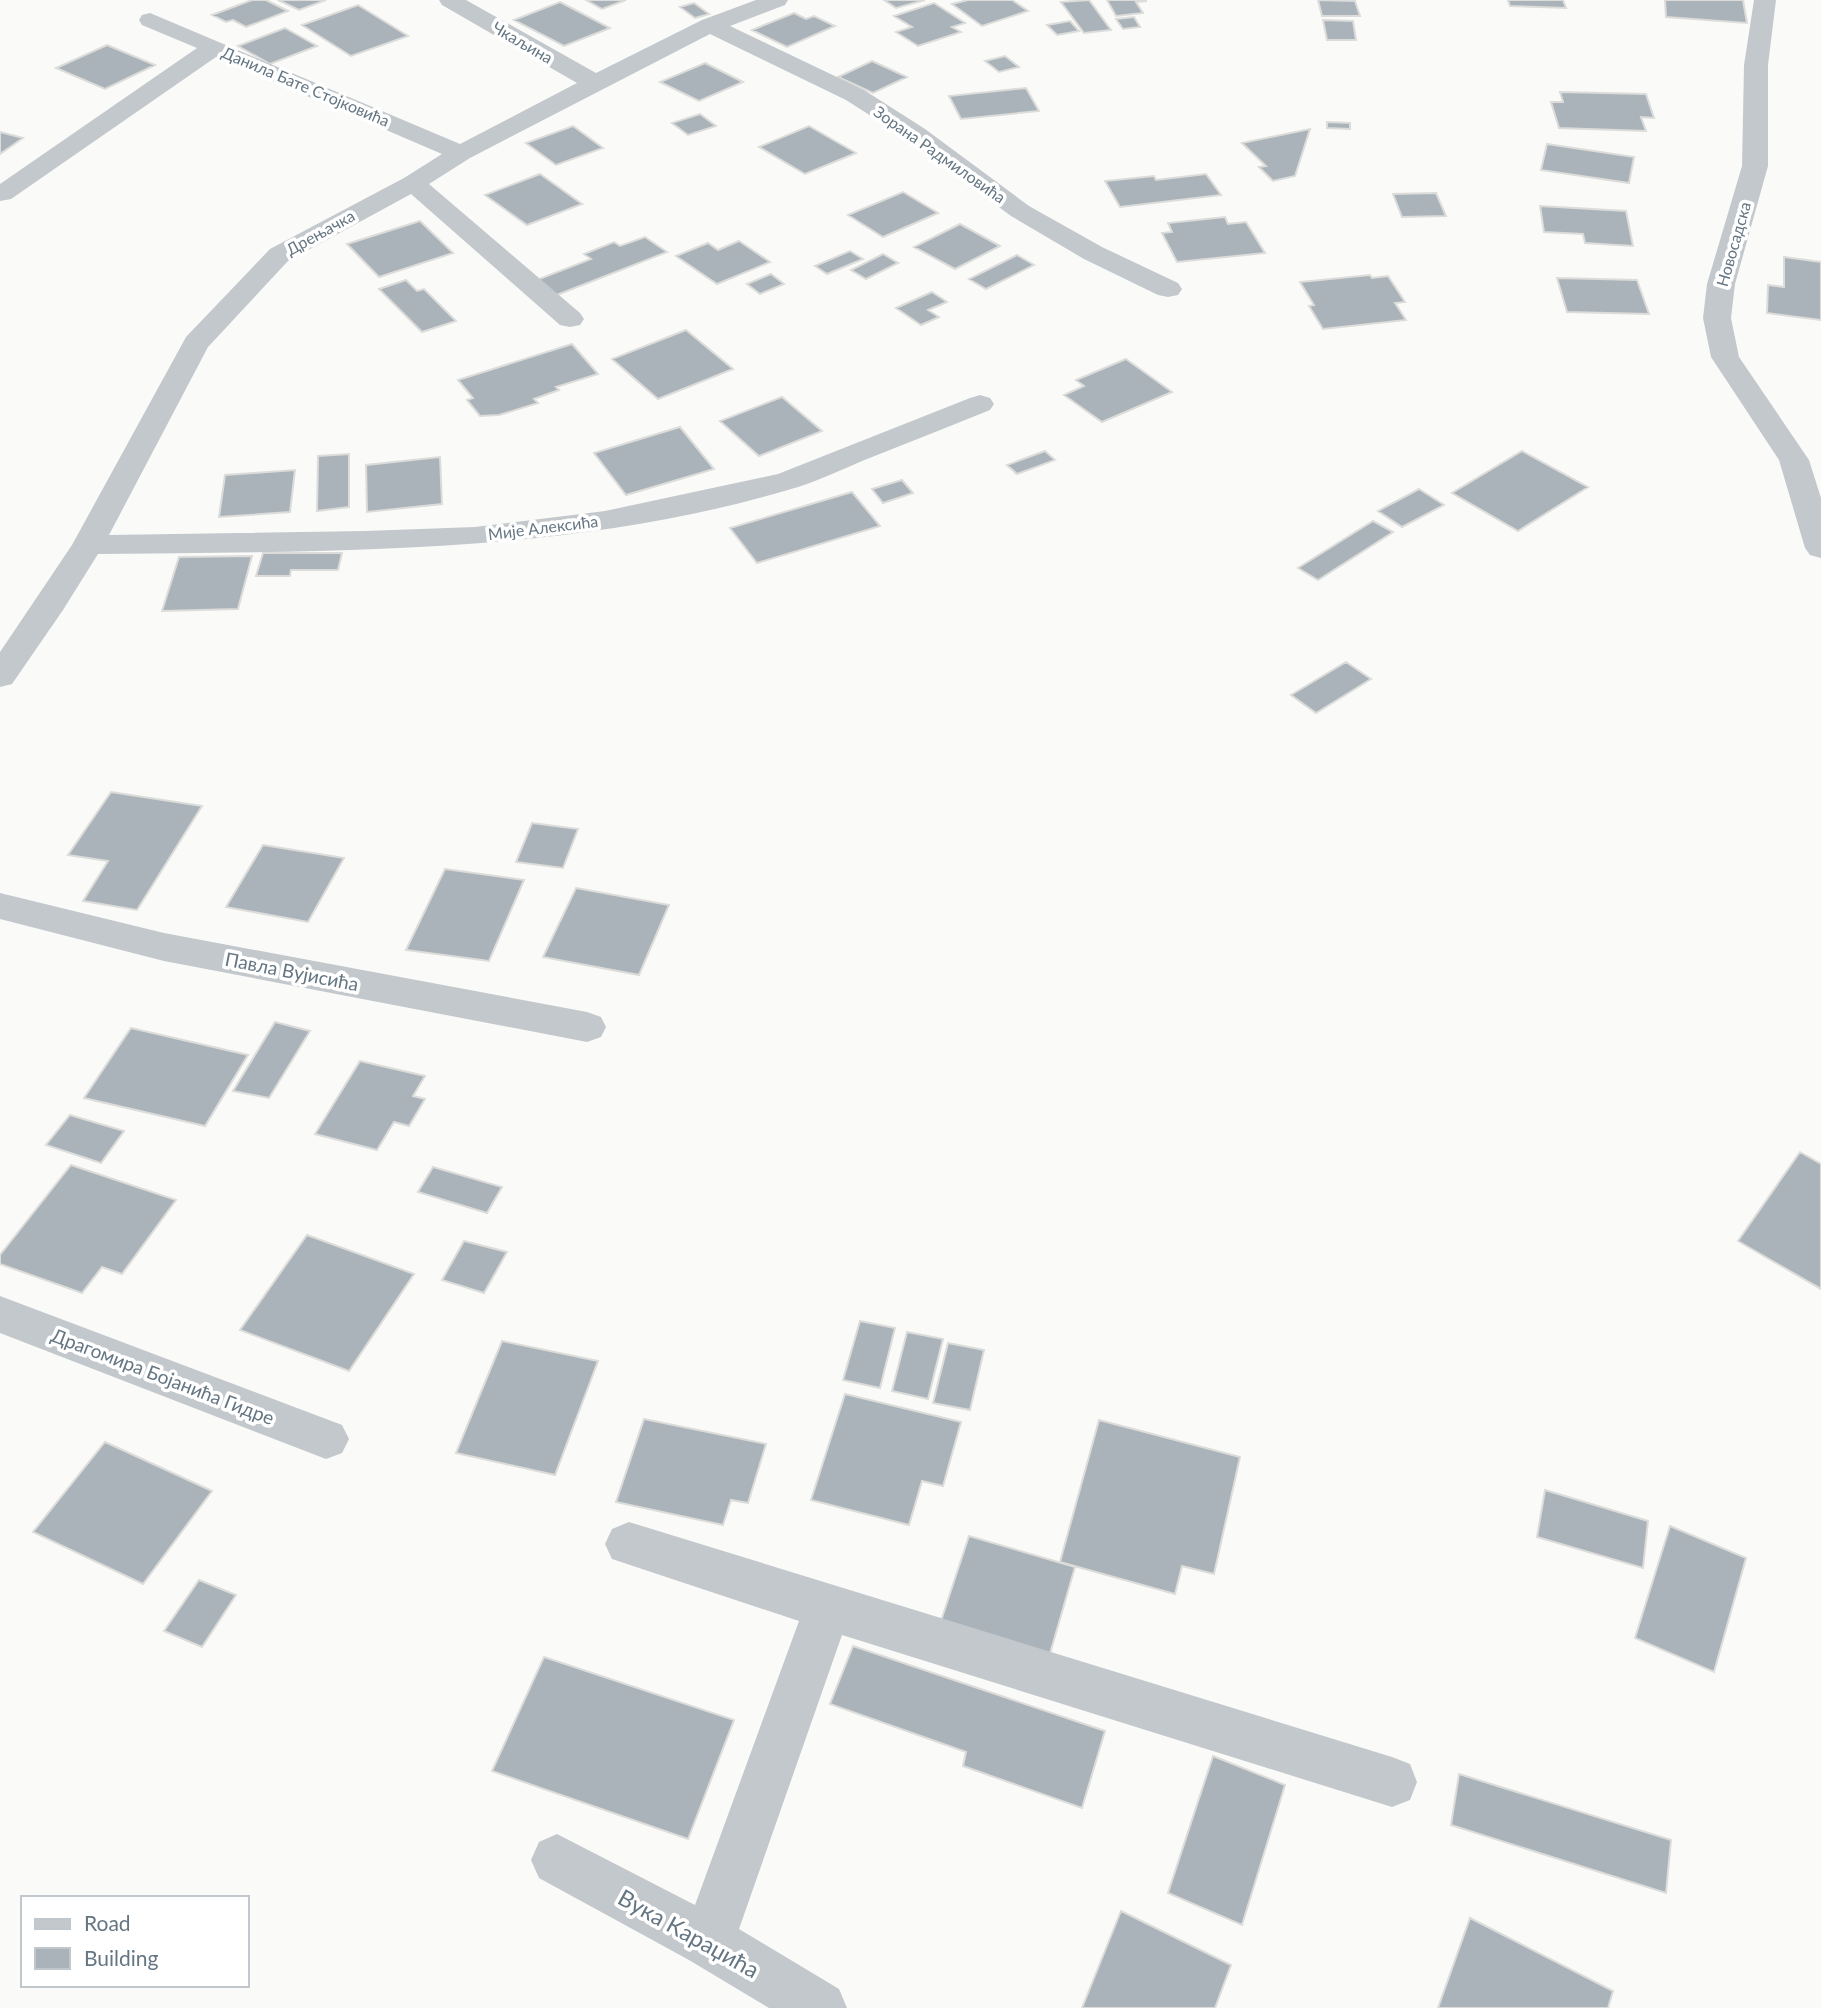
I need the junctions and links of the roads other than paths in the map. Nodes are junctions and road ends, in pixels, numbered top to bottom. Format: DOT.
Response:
graph roads {
  1 [pos="450,0"];
  2 [pos="777,0"];
  3 [pos="1765,0"];
  4 [pos="150,20"];
  5 [pos="710,25"];
  6 [pos="214,47"];
  7 [pos="595,83"];
  8 [pos="461,153"];
  9 [pos="413,183"];
  10 [pos="2,194"];
  11 [pos="1168,289"];
  12 [pos="570,319"];
  13 [pos="980,404"];
  14 [pos="1811,485"];
  15 [pos="88,545"];
  16 [pos="1821,548"];
  17 [pos="0,676"];
  18 [pos="0,906"];
  19 [pos="587,1027"];
  20 [pos="0,1314"];
  21 [pos="326,1439"];
  22 [pos="629,1544"];
  23 [pos="828,1608"];
  24 [pos="1392,1782"];
  25 [pos="557,1860"];
  26 [pos="708,1941"];
  27 [pos="820,2008"];
  1 -- 7 [label="street, Чкаљина"];
  2 -- 5 [label="street, Дрењачка"];
  3 -- 14 [label="street, Новосадска"];
  4 -- 6 [label="street, Данила Бате Стојковића"];
  5 -- 7 [label="street, Дрењачка"];
  5 -- 11 [label="street, Зорана Радмиловића"];
  6 -- 8 [label="street, Данила Бате Стојковића"];
  6 -- 10 [label="street"];
  7 -- 8 [label="street, Дрењачка"];
  8 -- 9 [label="street, Дрењачка"];
  9 -- 12 [label="street"];
  9 -- 15 [label="street, Дрењачка"];
  13 -- 15 [label="street, Мије Алексића"];
  14 -- 16 [label="street, Новосадска"];
  15 -- 17 [label="street, Дрењачка"];
  18 -- 19 [label="street, Павла Вујисића"];
  20 -- 21 [label="street, Драгомира Бојанића Гидре"];
  22 -- 23 [label="street"];
  23 -- 24 [label="street"];
  23 -- 26 [label="street"];
  25 -- 26 [label="street, Вука Караџића"];
  26 -- 27 [label="street, Вука Караџића"];
}
